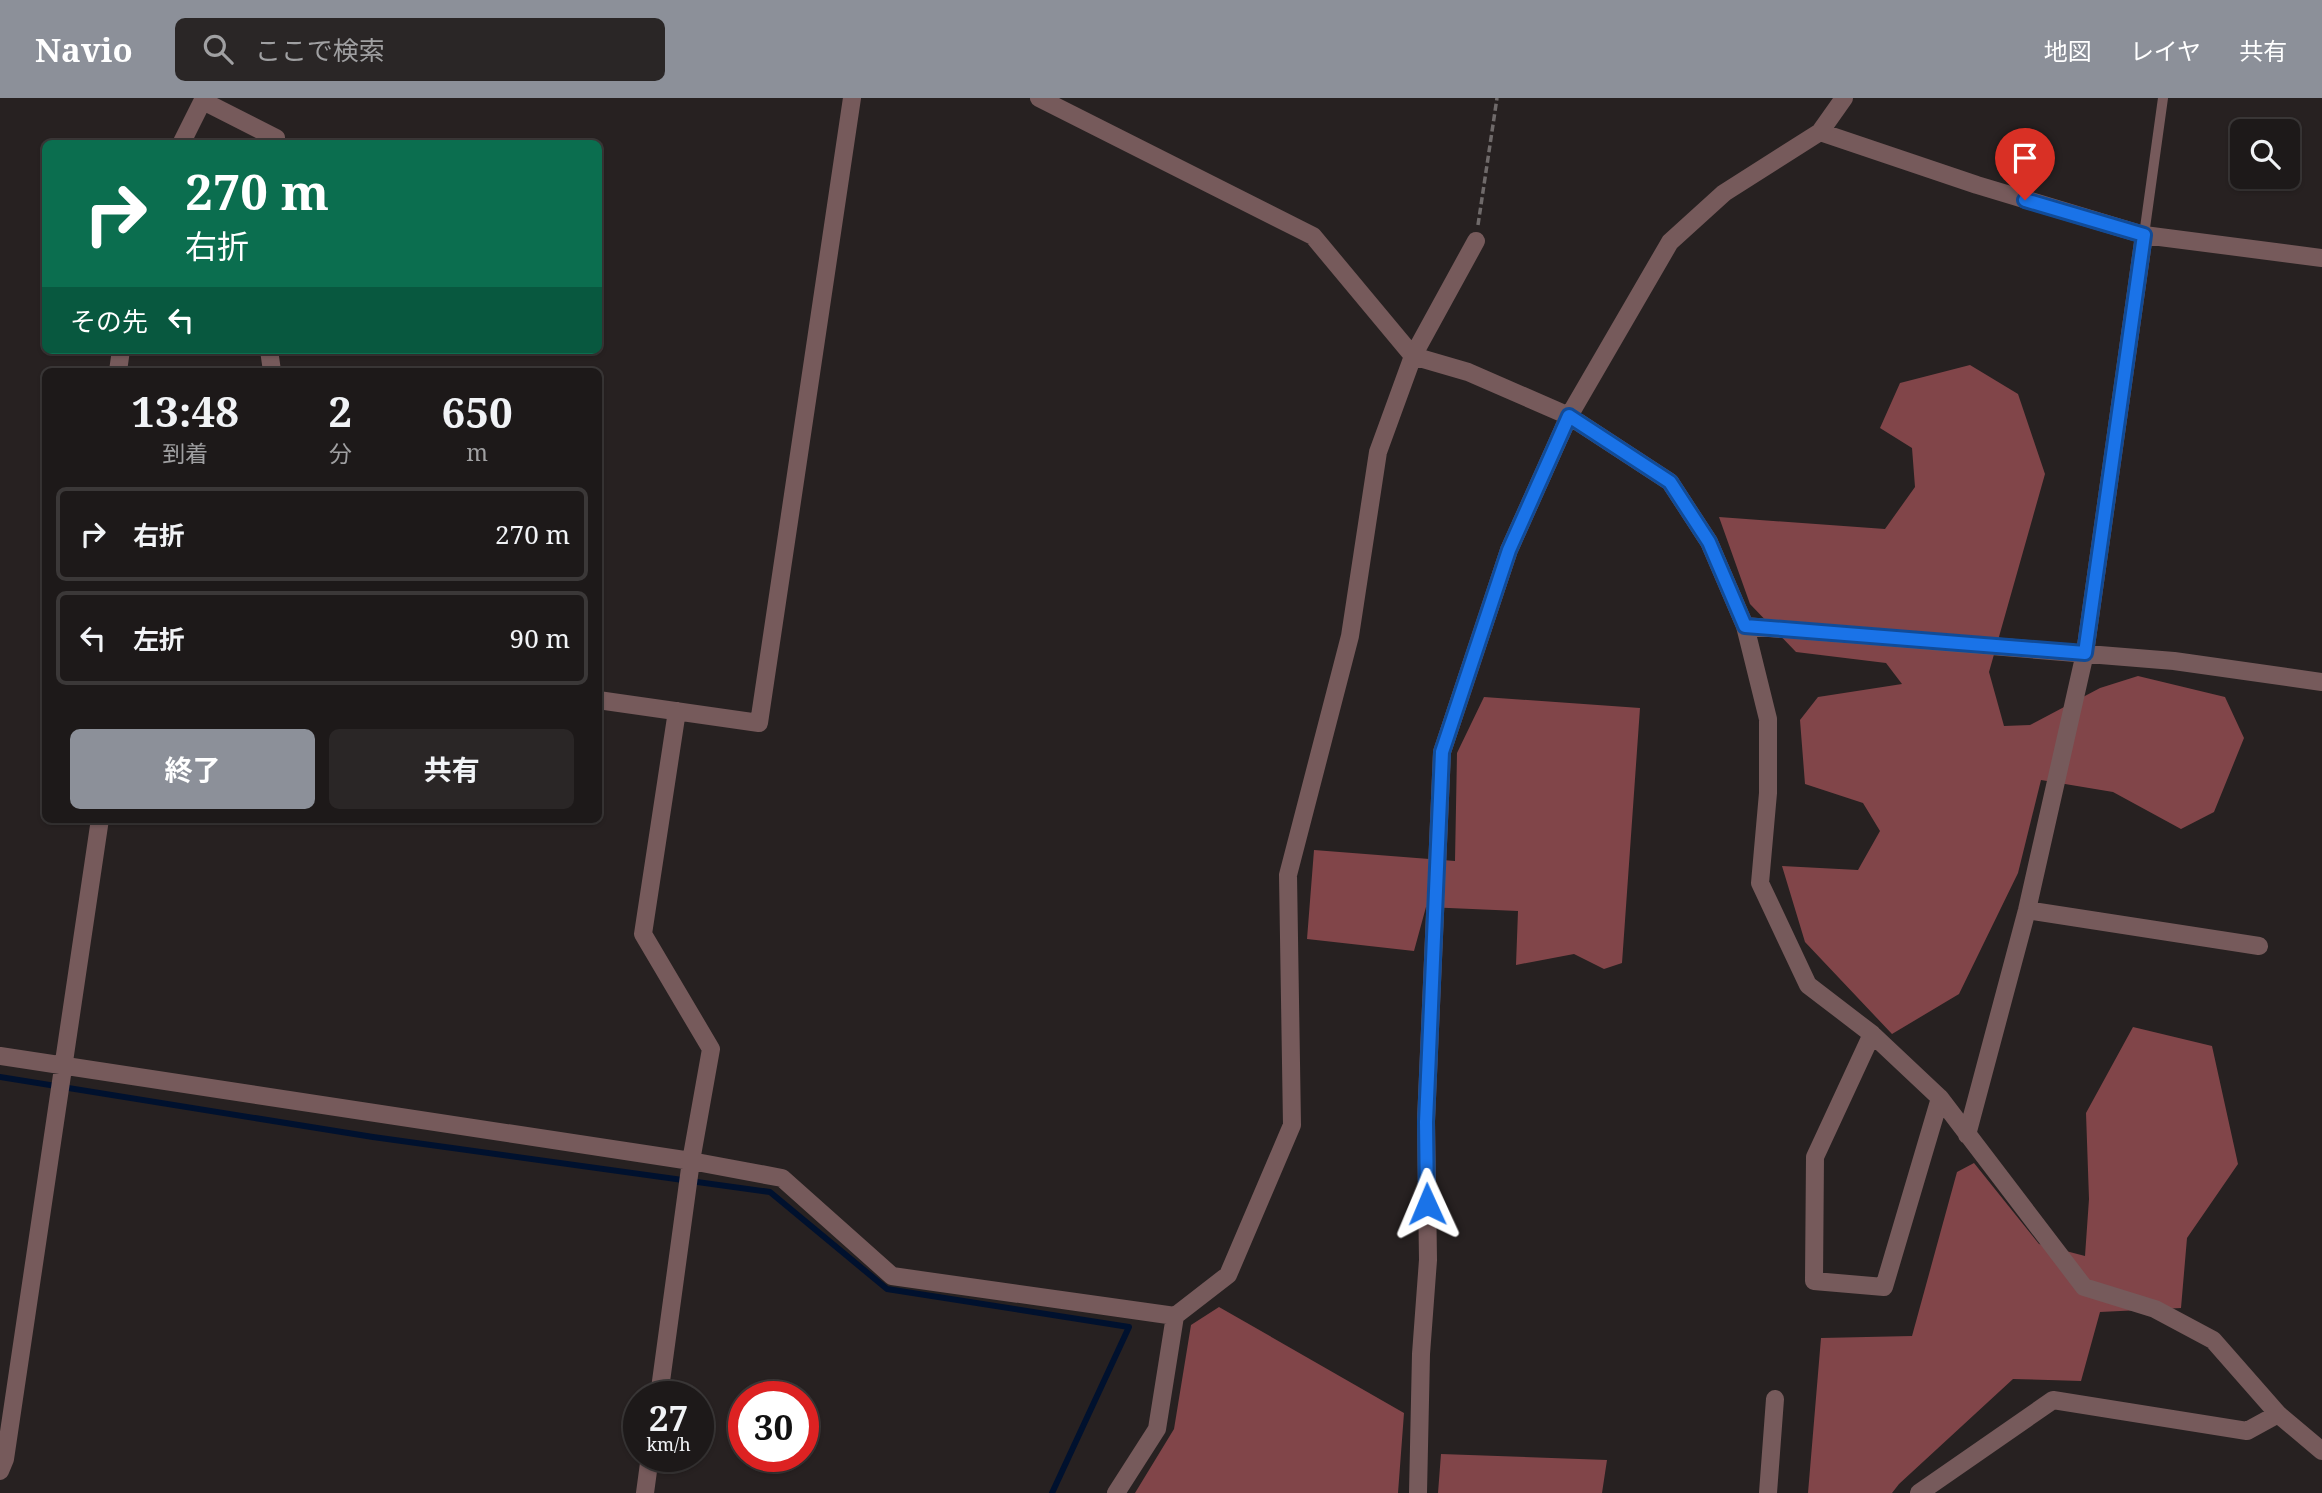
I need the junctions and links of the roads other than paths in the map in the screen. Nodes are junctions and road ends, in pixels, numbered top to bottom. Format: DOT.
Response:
graph roads {
  1 [pos="852,98"];
  2 [pos="1039,98"];
  3 [pos="1844,98"];
  4 [pos="2163,98"];
  5 [pos="204,100"];
  6 [pos="1820,132"];
  7 [pos="183,140"];
  8 [pos="276,140"];
  9 [pos="2144,235"];
  10 [pos="1476,241"];
  11 [pos="2322,258"];
  12 [pos="1413,356"];
  13 [pos="1569,416"];
  14 [pos="1745,626"];
  15 [pos="2085,653"];
  16 [pos="2322,682"];
  17 [pos="602,700"];
  18 [pos="677,711"];
  19 [pos="99,823"];
  20 [pos="2027,910"];
  21 [pos="2259,946"];
  22 [pos="1872,1034"];
  23 [pos="0,1056"];
  24 [pos="62,1065"];
  25 [pos="1940,1098"];
  26 [pos="1967,1135"];
  27 [pos="691,1161"];
  28 [pos="1175,1316"];
  29 [pos="661,1381"];
  30 [pos="1775,1399"];
  31 [pos="2278,1414"];
  32 [pos="2322,1451"];
  33 [pos="0,1471"];
  34 [pos="648,1472"];
  35 [pos="645,1493"];
  36 [pos="1116,1493"];
  37 [pos="1418,1493"];
  38 [pos="1768,1493"];
  39 [pos="1919,1493"];
  1 -- 18 [label="street"];
  2 -- 12 [label="street"];
  3 -- 6 [label="street"];
  4 -- 9 [label="lane"];
  5 -- 7 [label="street"];
  5 -- 8 [label="street"];
  6 -- 9 [label="street"];
  6 -- 13 [label="street"];
  9 -- 11 [label="street"];
  9 -- 15 [label="street"];
  10 -- 12 [label="street"];
  12 -- 13 [label="street"];
  12 -- 28 [label="street"];
  13 -- 14 [label="street"];
  13 -- 37 [label="street"];
  14 -- 15 [label="street"];
  14 -- 22 [label="street"];
  15 -- 16 [label="street"];
  15 -- 20 [label="street"];
  17 -- 18 [label="street"];
  18 -- 27 [label="street"];
  19 -- 24 [label="street"];
  20 -- 21 [label="street"];
  20 -- 26 [label="street"];
  22 -- 25 [label="street"];
  22 -- 25 [label="street"];
  23 -- 24 [label="street"];
  24 -- 27 [label="street"];
  24 -- 33 [label="street"];
  25 -- 26 [label="street"];
  26 -- 31 [label="street"];
  27 -- 28 [label="street"];
  27 -- 29 [label="street"];
  28 -- 36 [label="street"];
  30 -- 38 [label="street"];
  31 -- 32 [label="street"];
  31 -- 39 [label="street"];
  34 -- 35 [label="street"];
}
